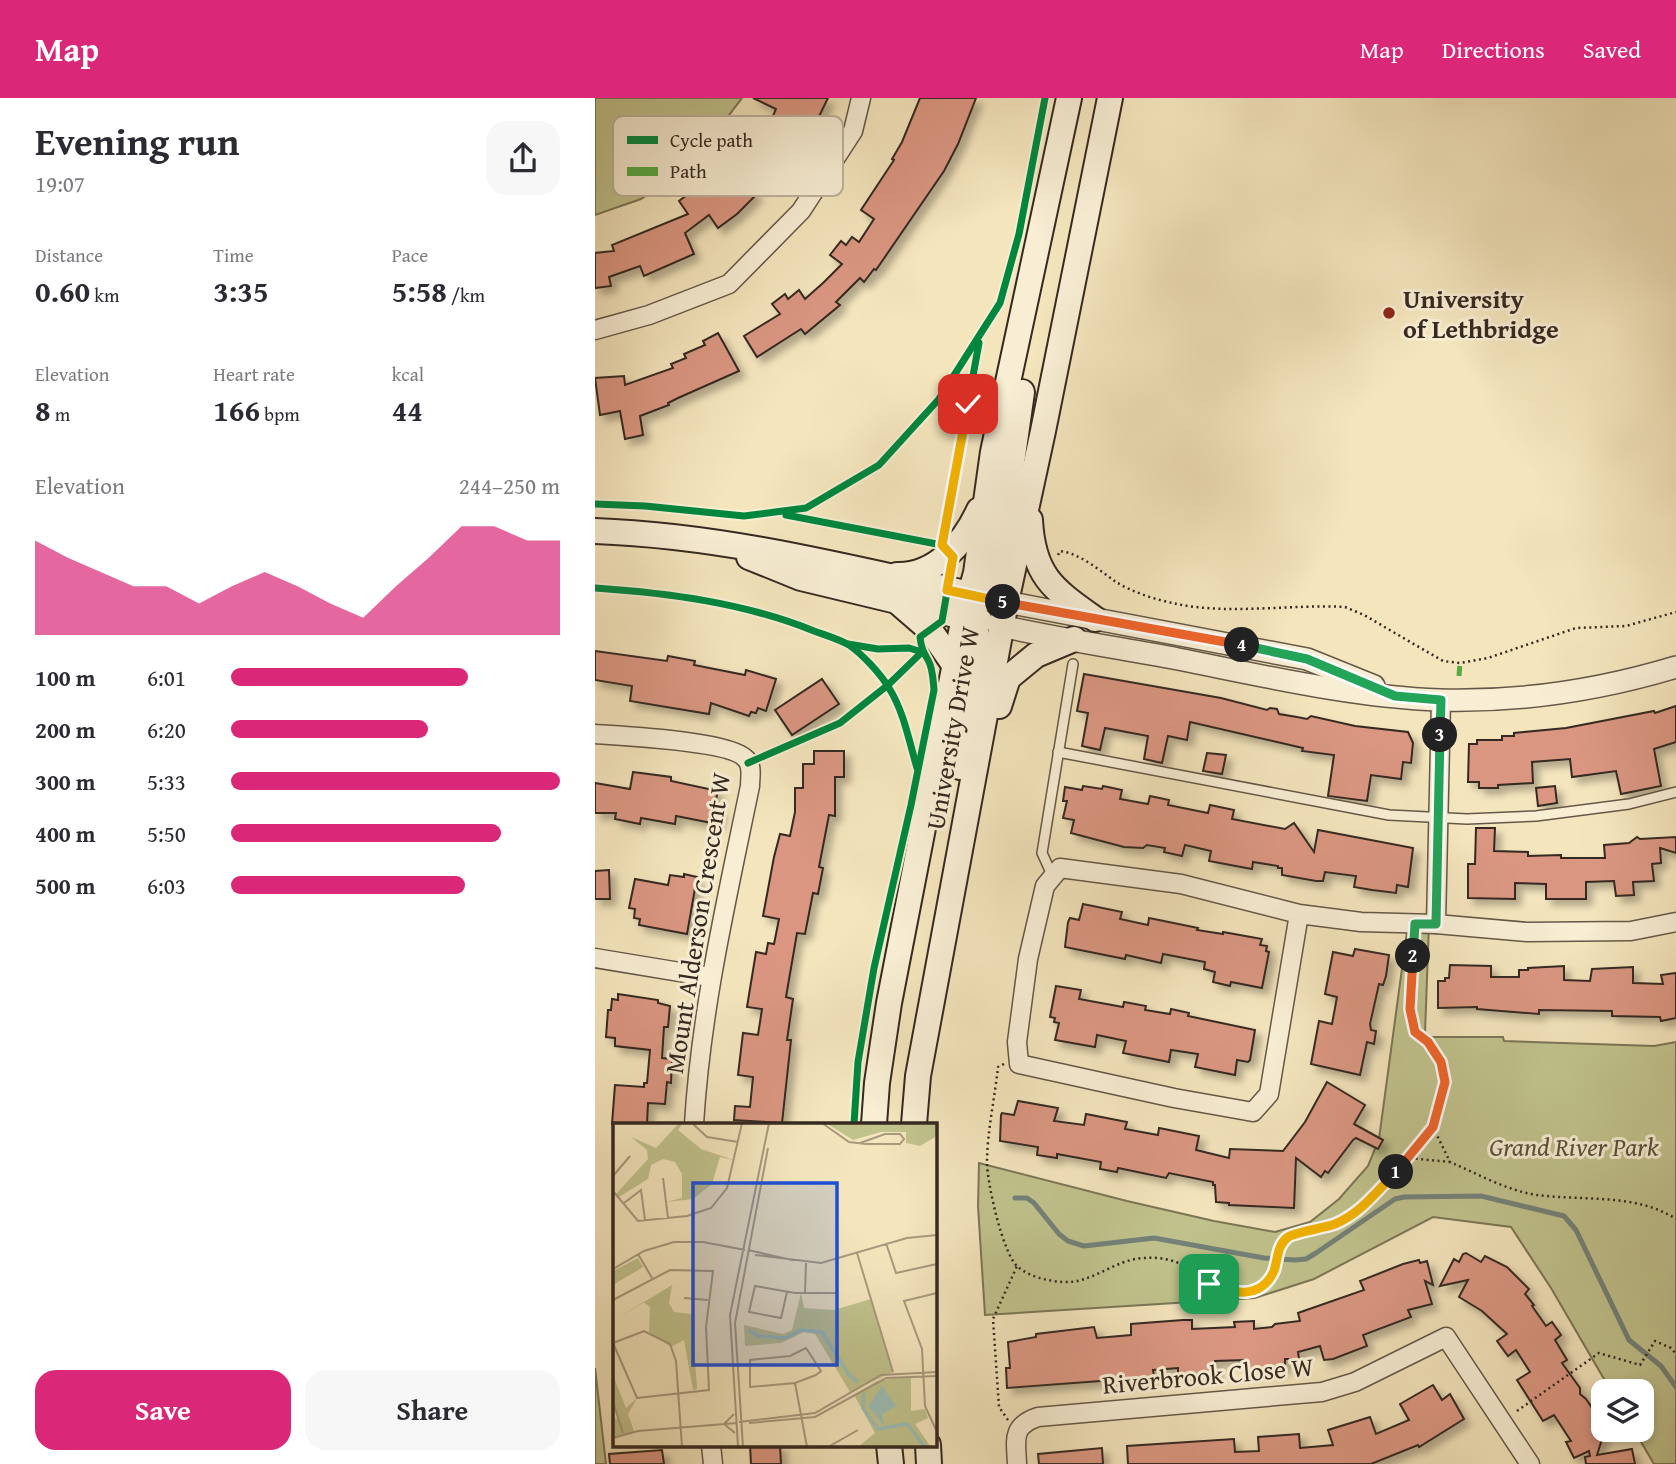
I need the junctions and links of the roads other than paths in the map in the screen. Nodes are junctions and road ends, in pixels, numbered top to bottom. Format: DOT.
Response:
graph roads {
  1 [pos="861,98"];
  2 [pos="1069,98"];
  3 [pos="1110,98"];
  4 [pos="843,146"];
  5 [pos="811,196"];
  6 [pos="1044,215"];
  7 [pos="595,330"];
  8 [pos="987,485"];
  9 [pos="1029,494"];
  10 [pos="595,530"];
  11 [pos="710,541"];
  12 [pos="883,575"];
  13 [pos="897,602"];
  14 [pos="985,610"];
  15 [pos="1095,620"];
  16 [pos="1074,639"];
  17 [pos="1073,664"];
  18 [pos="955,666"];
  19 [pos="1676,667"];
  20 [pos="1395,696"];
  21 [pos="1441,700"];
  22 [pos="595,734"];
  23 [pos="1058,752"];
  24 [pos="1676,792"];
  25 [pos="1438,818"];
  26 [pos="962,838"];
  27 [pos="1053,877"];
  28 [pos="1299,914"];
  29 [pos="1676,922"];
  30 [pos="1436,924"];
  31 [pos="595,958"];
  32 [pos="938,965"];
  33 [pos="710,977"];
  34 [pos="694,1123"];
  35 [pos="874,1123"];
  36 [pos="913,1123"];
  37 [pos="711,1446"];
  38 [pos="928,1446"];
  39 [pos="713,1464"];
  40 [pos="929,1464"];
  41 [pos="1017,1464"];
  42 [pos="1530,1464"];
  1 -- 4 [label="street"];
  2 -- 6 [label="main road, University Drive W"];
  3 -- 9 [label="main road, University Drive W"];
  5 -- 7 [label="street"];
  6 -- 8 [label="main road, University Drive W"];
  6 -- 14 [label="main road"];
  8 -- 12 [label="main road"];
  8 -- 14 [label="main road, University Drive W"];
  9 -- 14 [label="main road, University Drive W"];
  9 -- 15 [label="main road"];
  10 -- 11 [label="main road"];
  11 -- 12 [label="main road"];
  11 -- 13 [label="main road"];
  12 -- 14 [label="main road"];
  13 -- 14 [label="main road"];
  13 -- 18 [label="main road"];
  14 -- 15 [label="street"];
  14 -- 16 [label="street"];
  14 -- 18 [label="main road"];
  14 -- 26 [label="main road, University Drive W"];
  14 -- 32 [label="main road"];
  15 -- 20 [label="street"];
  16 -- 20 [label="street"];
  16 -- 26 [label="main road"];
  17 -- 23 [label="lane"];
  18 -- 35 [label="main road"];
  19 -- 21 [label="street"];
  20 -- 21 [label="street"];
  21 -- 25 [label="street"];
  22 -- 33 [label="street, Mount Alderson Crescent W"];
  23 -- 25 [label="lane"];
  23 -- 27 [label="lane"];
  24 -- 25 [label="lane"];
  25 -- 30 [label="street"];
  26 -- 32 [label="main road, University Drive W"];
  27 -- 28 [label="street"];
  27 -- 28 [label="street"];
  28 -- 30 [label="street"];
  29 -- 30 [label="street"];
  31 -- 33 [label="street"];
  32 -- 36 [label="main road, University Drive W"];
  33 -- 34 [label="street, Mount Alderson Crescent W"];
  37 -- 39 [label="street"];
  38 -- 40 [label="main road"];
  41 -- 42 [label="street, Riverbrook Close W"];
}
